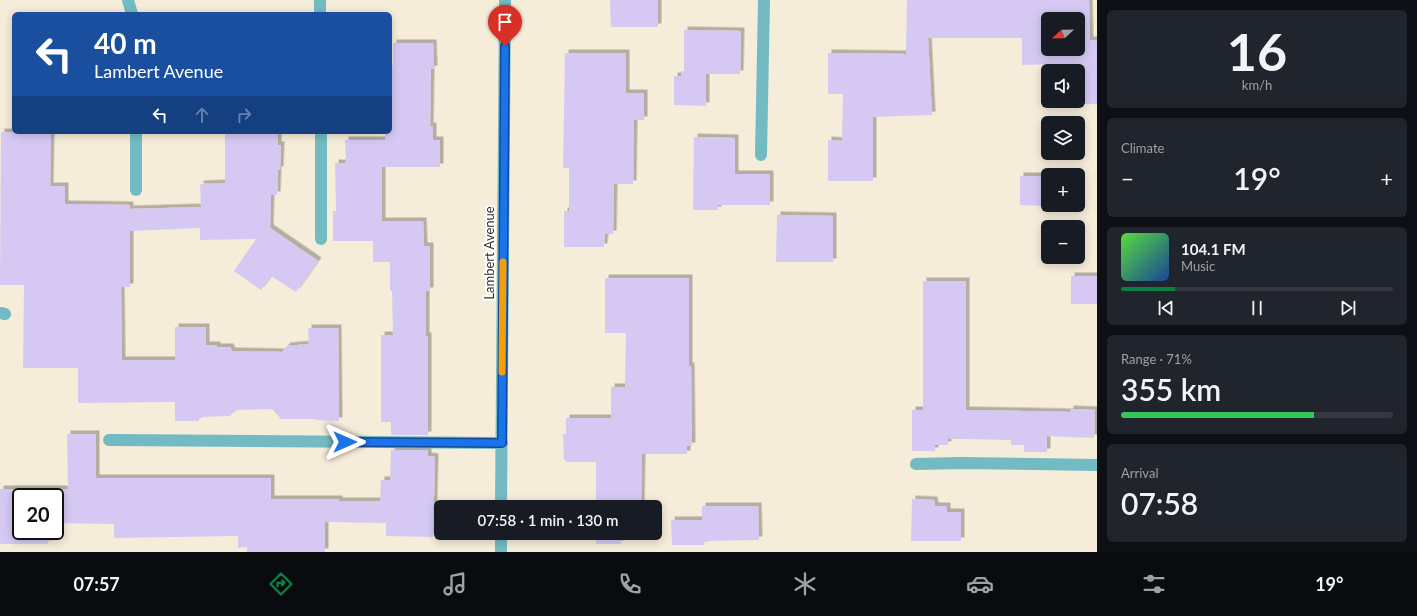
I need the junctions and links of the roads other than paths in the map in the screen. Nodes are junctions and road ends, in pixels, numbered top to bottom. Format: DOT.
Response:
graph roads {
  1 [pos="128,0"];
  2 [pos="320,0"];
  3 [pos="505,0"];
  4 [pos="764,0"];
  5 [pos="131,12"];
  6 [pos="320,12"];
  7 [pos="136,134"];
  8 [pos="321,134"];
  9 [pos="761,155"];
  10 [pos="136,190"];
  11 [pos="321,239"];
  12 [pos="110,440"];
  13 [pos="502,443"];
  14 [pos="916,464"];
  15 [pos="1097,465"];
  16 [pos="501,500"];
  17 [pos="501,540"];
  18 [pos="501,552"];
  1 -- 5 [label="street"];
  2 -- 6 [label="street"];
  3 -- 13 [label="street, Lambert Avenue"];
  4 -- 9 [label="street"];
  7 -- 10 [label="street"];
  8 -- 11 [label="street"];
  12 -- 13 [label="street"];
  13 -- 16 [label="street, Lambert Avenue"];
  14 -- 15 [label="street"];
  17 -- 18 [label="street"];
}
